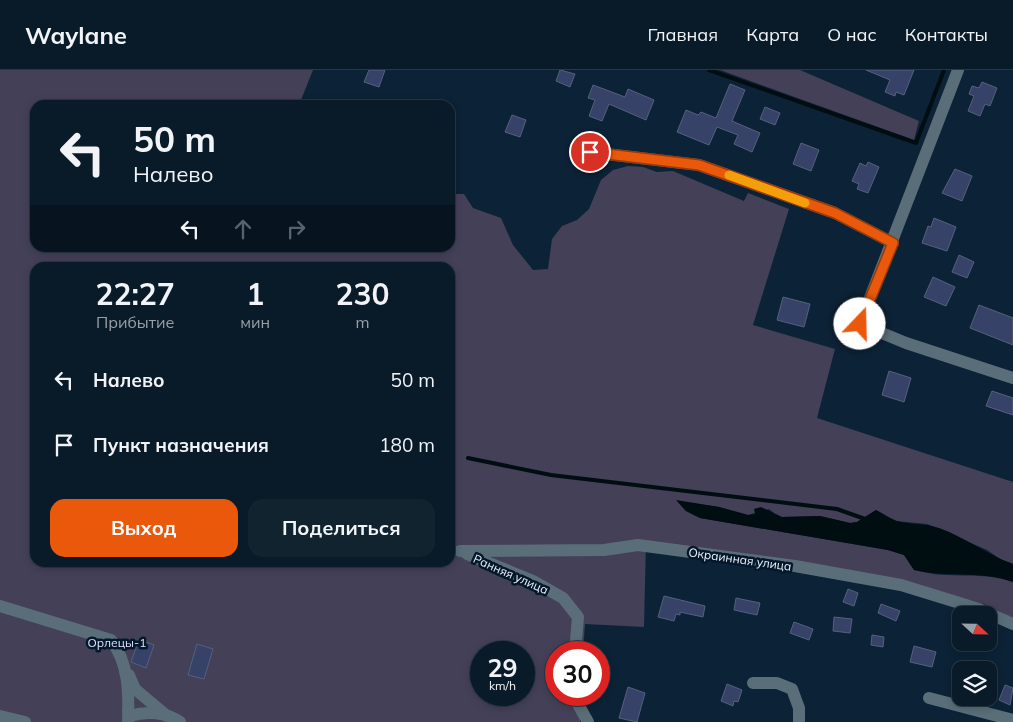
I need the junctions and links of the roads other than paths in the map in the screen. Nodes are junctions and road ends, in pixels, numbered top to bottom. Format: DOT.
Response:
graph roads {
  1 [pos="958,70"];
  2 [pos="590,152"];
  3 [pos="893,243"];
  4 [pos="1013,378"];
  5 [pos="460,551"];
  6 [pos="0,606"];
  7 [pos="1013,624"];
  8 [pos="577,641"];
  9 [pos="125,666"];
  10 [pos="753,682"];
  11 [pos="929,698"];
  12 [pos="579,706"];
  13 [pos="128,709"];
  14 [pos="0,716"];
  15 [pos="167,716"];
  16 [pos="584,720"];
  17 [pos="1013,720"];
  18 [pos="25,722"];
  19 [pos="128,722"];
  20 [pos="180,722"];
  21 [pos="799,722"];
  1 -- 3 [label="street"];
  2 -- 3 [label="street"];
  3 -- 4 [label="street"];
  5 -- 7 [label="street, Окраинная улица"];
  5 -- 8 [label="street, Ранняя улица"];
  6 -- 9 [label="street"];
  9 -- 13 [label="street"];
  9 -- 15 [label="street"];
  10 -- 21 [label="street"];
  11 -- 17 [label="street"];
  12 -- 16 [label="street"];
  13 -- 15 [label="street"];
  13 -- 19 [label="street"];
  14 -- 18 [label="street"];
  15 -- 20 [label="street"];
}
